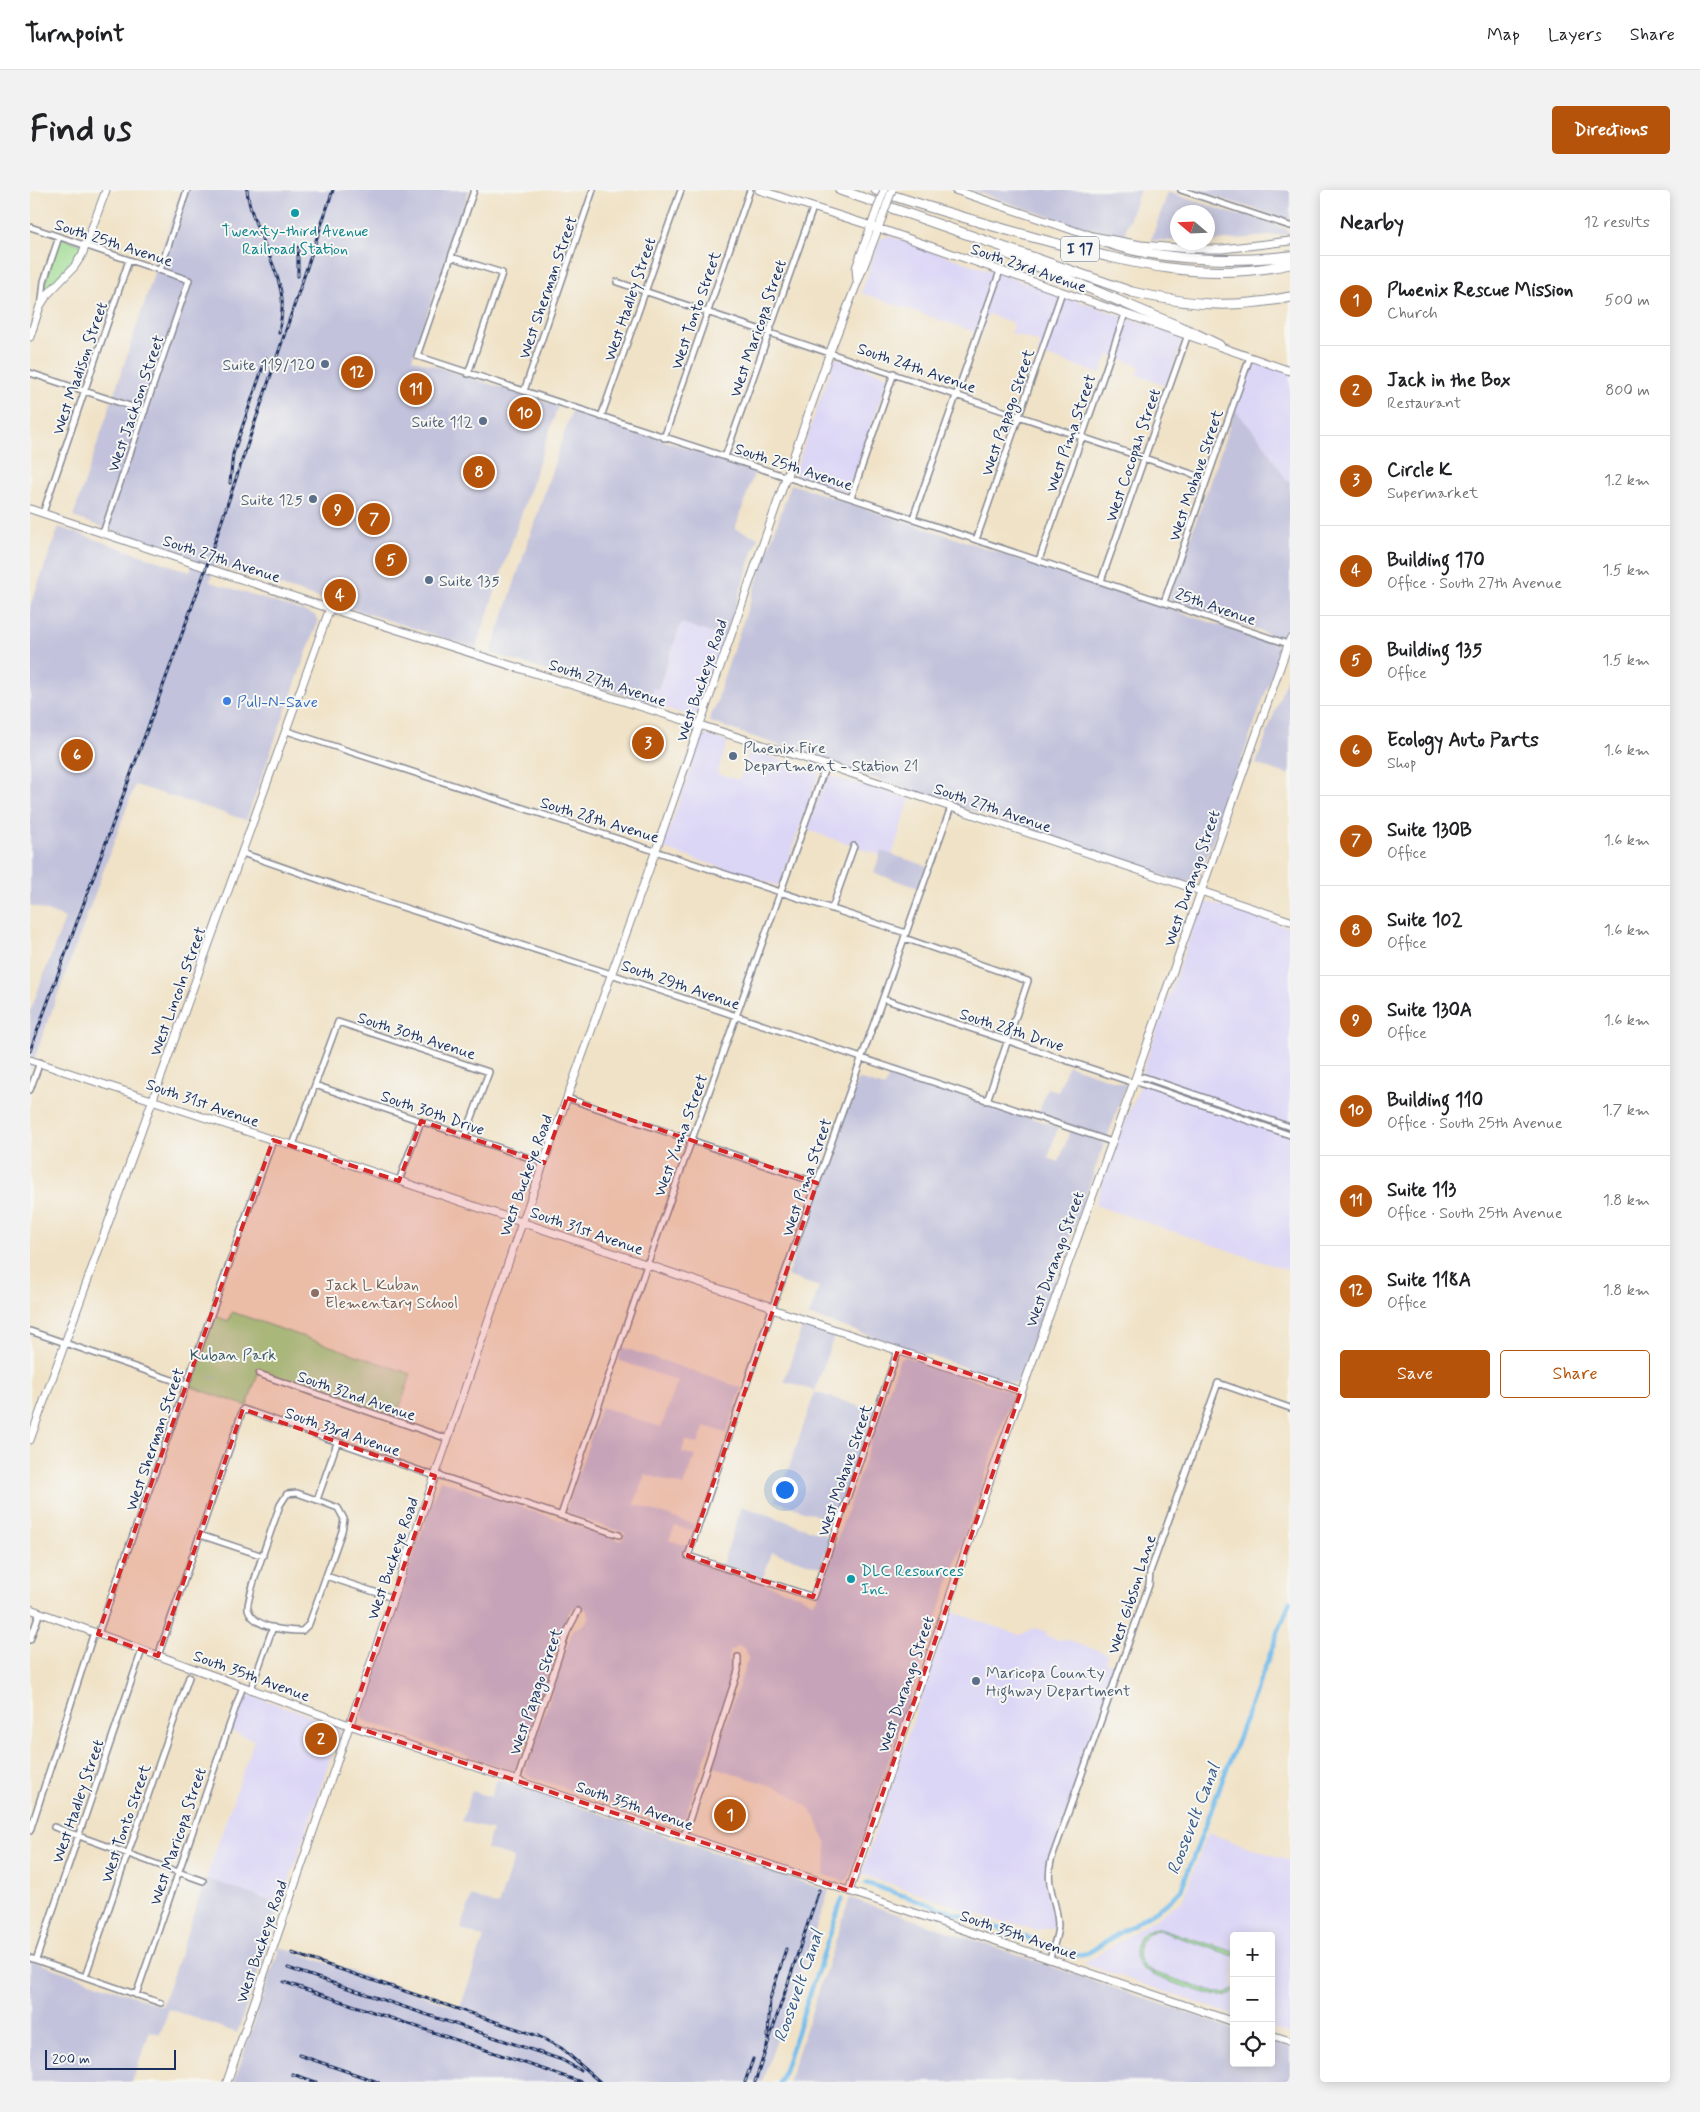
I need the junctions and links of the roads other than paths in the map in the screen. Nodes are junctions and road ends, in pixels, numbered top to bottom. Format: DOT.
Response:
graph roads {
  1 [pos="106,190"];
  2 [pos="187,190"];
  3 [pos="474,190"];
  4 [pos="593,190"];
  5 [pos="681,190"];
  6 [pos="750,190"];
  7 [pos="759,190"];
  8 [pos="836,190"];
  9 [pos="876,190"];
  10 [pos="884,190"];
  11 [pos="892,190"];
  12 [pos="955,190"];
  13 [pos="1181,190"];
  14 [pos="843,191"];
  15 [pos="813,208"];
  16 [pos="878,217"];
  17 [pos="1290,226"];
  18 [pos="875,227"];
  19 [pos="30,228"];
  20 [pos="1087,235"];
  21 [pos="59,237"];
  22 [pos="982,239"];
  23 [pos="1290,241"];
  24 [pos="86,246"];
  25 [pos="1290,256"];
  26 [pos="451,257"];
  27 [pos="129,260"];
  28 [pos="1290,264"];
  29 [pos="160,270"];
  30 [pos="1000,271"];
  31 [pos="189,280"];
  32 [pos="617,282"];
  33 [pos="646,291"];
  34 [pos="1062,292"];
  35 [pos="1290,298"];
  36 [pos="40,306"];
  37 [pos="708,312"];
  38 [pos="1124,314"];
  39 [pos="769,332"];
  40 [pos="1187,336"];
  41 [pos="30,337"];
  42 [pos="1219,345"];
  43 [pos="830,352"];
  44 [pos="1250,357"];
  45 [pos="1290,370"];
  46 [pos="30,373"];
  47 [pos="894,373"];
  48 [pos="468,374"];
  49 [pos="85,391"];
  50 [pos="524,391"];
  51 [pos="957,394"];
  52 [pos="145,411"];
  53 [pos="1019,415"];
  54 [pos="601,416"];
  55 [pos="1081,436"];
  56 [pos="664,438"];
  57 [pos="726,458"];
  58 [pos="1144,458"];
  59 [pos="787,477"];
  60 [pos="1207,479"];
  61 [pos="851,498"];
  62 [pos="30,508"];
  63 [pos="43,513"];
  64 [pos="913,518"];
  65 [pos="103,533"];
  66 [pos="976,540"];
  67 [pos="1038,560"];
  68 [pos="1101,581"];
  69 [pos="1164,602"];
  70 [pos="330,608"];
  71 [pos="1289,642"];
  72 [pos="700,725"];
  73 [pos="287,731"];
  74 [pos="826,765"];
  75 [pos="951,807"];
  76 [pos="854,846"];
  77 [pos="656,850"];
  78 [pos="242,853"];
  79 [pos="780,892"];
  80 [pos="1200,892"];
  81 [pos="832,908"];
  82 [pos="1290,922"];
  83 [pos="905,935"];
  84 [pos="610,974"];
  85 [pos="883,999"];
  86 [pos="736,1016"];
  87 [pos="1008,1041"];
  88 [pos="861,1058"];
  89 [pos="30,1060"];
  90 [pos="40,1062"];
  91 [pos="1134,1081"];
  92 [pos="315,1085"];
  93 [pos="30,1090"];
  94 [pos="566,1098"];
  95 [pos="152,1100"];
  96 [pos="987,1101"];
  97 [pos="421,1121"];
  98 [pos="1290,1127"];
  99 [pos="1290,1135"];
  100 [pos="465,1136"];
  101 [pos="273,1140"];
  102 [pos="692,1140"];
  103 [pos="1112,1142"];
  104 [pos="293,1145"];
  105 [pos="544,1163"];
  106 [pos="400,1181"];
  107 [pos="817,1183"];
  108 [pos="522,1223"];
  109 [pos="647,1265"];
  110 [pos="772,1309"];
  111 [pos="30,1331"];
  112 [pos="65,1343"];
  113 [pos="898,1350"];
  114 [pos="259,1374"];
  115 [pos="187,1385"];
  116 [pos="1021,1391"];
  117 [pos="1290,1408"];
  118 [pos="448,1439"];
  119 [pos="30,1440"];
  120 [pos="337,1442"];
  121 [pos="435,1475"];
  122 [pos="317,1500"];
  123 [pos="561,1515"];
  124 [pos="200,1535"];
  125 [pos="619,1535"];
  126 [pos="264,1556"];
  127 [pos="326,1576"];
  128 [pos="813,1597"];
  129 [pos="392,1598"];
  130 [pos="30,1609"];
  131 [pos="578,1611"];
  132 [pos="40,1612"];
  133 [pos="273,1627"];
  134 [pos="96,1633"];
  135 [pos="30,1640"];
  136 [pos="142,1650"];
  137 [pos="158,1656"];
  138 [pos="738,1657"];
  139 [pos="189,1677"];
  140 [pos="243,1686"];
  141 [pos="252,1689"];
  142 [pos="349,1725"];
  143 [pos="517,1780"];
  144 [pos="54,1827"];
  145 [pos="30,1831"];
  146 [pos="78,1836"];
  147 [pos="684,1836"];
  148 [pos="128,1854"];
  149 [pos="178,1872"];
  150 [pos="203,1881"];
  151 [pos="849,1891"];
  152 [pos="1050,1958"];
  153 [pos="33,1959"];
  154 [pos="86,1977"];
  155 [pos="136,1994"];
  156 [pos="160,2003"];
  157 [pos="1230,2021"];
  158 [pos="1275,2036"];
  159 [pos="1290,2041"];
  160 [pos="227,2082"];
  1 -- 24 [label="main road"];
  2 -- 29 [label="street"];
  3 -- 26 [label="street"];
  4 -- 50 [label="street, West Sherman Street"];
  5 -- 33 [label="street, West Hadley Street"];
  6 -- 37 [label="street, West Tonto Street"];
  7 -- 15 [label="main road, South 23rd Avenue"];
  8 -- 14 [label="highway"];
  9 -- 28 [label="highway, I 17"];
  10 -- 16 [label="main road, West Buckeye Road, bridge"];
  11 -- 16 [label="main road, West Buckeye Road, bridge"];
  12 -- 20 [label="main road"];
  13 -- 17 [label="street"];
  14 -- 22 [label="highway, I 17"];
  15 -- 18 [label="main road, South 23rd Avenue"];
  15 -- 39 [label="street, West Maricopa Street"];
  16 -- 18 [label="main road, West Buckeye Road"];
  18 -- 30 [label="main road, South 23rd Avenue"];
  18 -- 43 [label="main road, West Buckeye Road"];
  19 -- 21 [label="street, South 25th Avenue"];
  20 -- 23 [label="main road"];
  20 -- 25 [label="highway"];
  21 -- 24 [label="street, South 25th Avenue"];
  21 -- 36 [label="street"];
  22 -- 35 [label="highway, I 17"];
  22 -- 42 [label="highway"];
  24 -- 27 [label="street, South 25th Avenue"];
  24 -- 36 [label="main road"];
  26 -- 48 [label="street, South 25th Avenue"];
  26 -- 48 [label="street"];
  27 -- 29 [label="street, South 25th Avenue"];
  27 -- 49 [label="street, West Madison Street"];
  29 -- 31 [label="street, South 25th Avenue"];
  30 -- 34 [label="main road, South 23rd Avenue"];
  30 -- 51 [label="street"];
  31 -- 52 [label="street, West Jackson Street"];
  32 -- 33 [label="street, South 24th Avenue"];
  33 -- 37 [label="street, South 24th Avenue"];
  33 -- 54 [label="street, West Hadley Street"];
  34 -- 38 [label="main road, South 23rd Avenue"];
  34 -- 53 [label="street, West Papago Street"];
  36 -- 41 [label="main road"];
  37 -- 39 [label="street, South 24th Avenue"];
  37 -- 56 [label="street, West Tonto Street"];
  38 -- 40 [label="main road, South 23rd Avenue"];
  38 -- 55 [label="street, West Pima Street"];
  39 -- 43 [label="street, South 24th Avenue"];
  39 -- 57 [label="street, West Maricopa Street"];
  40 -- 42 [label="main road, South 23rd Avenue"];
  40 -- 58 [label="street, West Cocopah Street"];
  42 -- 44 [label="main road, South 23rd Avenue"];
  43 -- 47 [label="street, South 24th Avenue"];
  43 -- 59 [label="main road, West Buckeye Road"];
  44 -- 45 [label="main road, South 23rd Avenue"];
  44 -- 60 [label="street, West Mohave Street"];
  46 -- 49 [label="street"];
  47 -- 51 [label="street, South 24th Avenue"];
  47 -- 61 [label="street"];
  48 -- 50 [label="street, South 25th Avenue"];
  49 -- 52 [label="street"];
  49 -- 63 [label="street, West Madison Street"];
  50 -- 54 [label="street, South 25th Avenue"];
  51 -- 53 [label="street, South 24th Avenue"];
  51 -- 64 [label="street"];
  52 -- 65 [label="street, West Jackson Street"];
  53 -- 55 [label="street, South 24th Avenue"];
  53 -- 66 [label="street, West Papago Street"];
  54 -- 56 [label="street, South 25th Avenue"];
  55 -- 58 [label="street, South 24th Avenue"];
  55 -- 67 [label="street, West Pima Street"];
  56 -- 57 [label="street, South 25th Avenue"];
  57 -- 59 [label="street, South 25th Avenue"];
  58 -- 60 [label="street, South 24th Avenue"];
  58 -- 68 [label="street, West Cocopah Street"];
  59 -- 61 [label="street, South 25th Avenue"];
  59 -- 72 [label="main road, West Buckeye Road"];
  60 -- 69 [label="street, West Mohave Street"];
  61 -- 64 [label="street, South 25th Avenue"];
  62 -- 63 [label="main road, South 27th Avenue"];
  63 -- 65 [label="main road, South 27th Avenue"];
  64 -- 66 [label="street, South 25th Avenue"];
  65 -- 70 [label="main road, South 27th Avenue"];
  66 -- 67 [label="street, South 25th Avenue"];
  67 -- 68 [label="street, South 25th Avenue"];
  68 -- 69 [label="street, South 25th Avenue"];
  69 -- 71 [label="street, 25th Avenue"];
  70 -- 72 [label="main road, South 27th Avenue"];
  70 -- 73 [label="main road, West Lincoln Street"];
  71 -- 80 [label="main road, West Durango Street"];
  72 -- 74 [label="main road, South 27th Avenue"];
  72 -- 77 [label="main road, West Buckeye Road"];
  73 -- 77 [label="street, South 28th Avenue"];
  73 -- 78 [label="main road, West Lincoln Street"];
  74 -- 75 [label="main road, South 27th Avenue"];
  74 -- 79 [label="street, West Yuma Street"];
  75 -- 80 [label="main road, South 27th Avenue"];
  75 -- 83 [label="street, West Pima Street"];
  76 -- 81 [label="street"];
  77 -- 79 [label="street, South 28th Avenue"];
  77 -- 84 [label="main road, West Buckeye Road"];
  78 -- 84 [label="street, South 29th Avenue"];
  78 -- 95 [label="main road, West Lincoln Street"];
  79 -- 81 [label="street, South 28th Avenue"];
  79 -- 86 [label="street, West Yuma Street"];
  80 -- 82 [label="main road, South 27th Avenue"];
  80 -- 91 [label="main road, West Durango Street"];
  81 -- 83 [label="street, South 28th Avenue"];
  83 -- 85 [label="street, West Pima Street"];
  83 -- 87 [label="street, South 28th Avenue"];
  84 -- 86 [label="street, South 29th Avenue"];
  84 -- 94 [label="main road, West Buckeye Road"];
  85 -- 87 [label="street, South 28th Drive"];
  85 -- 88 [label="street, West Pima Street"];
  86 -- 88 [label="street, South 29th Avenue"];
  86 -- 102 [label="street, West Yuma Street"];
  87 -- 91 [label="street, South 28th Drive"];
  87 -- 96 [label="street"];
  88 -- 96 [label="street, South 29th Avenue"];
  88 -- 107 [label="street, West Pima Street"];
  89 -- 90 [label="main road, South 31st Avenue"];
  90 -- 93 [label="street"];
  90 -- 95 [label="main road, South 31st Avenue"];
  91 -- 98 [label="street"];
  91 -- 99 [label="street"];
  91 -- 103 [label="main road, West Durango Street"];
  92 -- 97 [label="street, South 30th Drive"];
  92 -- 100 [label="street, South 30th Avenue"];
  92 -- 104 [label="street"];
  94 -- 102 [label="street"];
  94 -- 105 [label="main road, West Buckeye Road"];
  95 -- 101 [label="main road, South 31st Avenue"];
  95 -- 112 [label="main road, West Lincoln Street"];
  96 -- 103 [label="street, South 29th Avenue"];
  97 -- 100 [label="street, South 30th Drive"];
  97 -- 106 [label="street"];
  100 -- 105 [label="street, South 30th Drive"];
  101 -- 104 [label="main road, South 31st Avenue"];
  101 -- 115 [label="street, West Sherman Street"];
  102 -- 107 [label="street"];
  102 -- 109 [label="street, West Yuma Street"];
  103 -- 116 [label="main road, West Durango Street"];
  104 -- 106 [label="main road, South 31st Avenue"];
  105 -- 108 [label="main road, West Buckeye Road"];
  106 -- 108 [label="main road, South 31st Avenue"];
  107 -- 110 [label="street, West Pima Street"];
  108 -- 109 [label="main road, South 31st Avenue"];
  108 -- 118 [label="main road, West Buckeye Road"];
  109 -- 110 [label="main road, South 31st Avenue"];
  109 -- 123 [label="street, West Yuma Street"];
  110 -- 113 [label="main road, South 31st Avenue"];
  110 -- 128 [label="street, West Pima Street"];
  111 -- 112 [label="street"];
  112 -- 115 [label="street"];
  112 -- 119 [label="main road, West Lincoln Street"];
  113 -- 116 [label="main road, South 31st Avenue"];
  113 -- 128 [label="street, West Mohave Street"];
  114 -- 118 [label="street, South 32nd Avenue"];
  115 -- 134 [label="street, West Sherman Street"];
  116 -- 151 [label="main road, West Durango Street"];
  117 -- 152 [label="street, West Gibson Lane"];
  118 -- 121 [label="main road, West Buckeye Road"];
  120 -- 121 [label="street, South 33rd Avenue"];
  120 -- 122 [label="street"];
  120 -- 124 [label="street, South 33rd Avenue"];
  121 -- 123 [label="street, South 33rd Avenue"];
  121 -- 129 [label="main road, West Buckeye Road"];
  122 -- 126 [label="street"];
  122 -- 127 [label="street"];
  123 -- 125 [label="street, South 33rd Avenue"];
  124 -- 126 [label="street"];
  124 -- 137 [label="street"];
  126 -- 133 [label="street"];
  127 -- 129 [label="street"];
  127 -- 133 [label="street"];
  129 -- 142 [label="main road, West Buckeye Road"];
  130 -- 132 [label="main road, South 35th Avenue"];
  131 -- 143 [label="street, West Papago Street"];
  132 -- 134 [label="main road, South 35th Avenue"];
  132 -- 135 [label="street"];
  133 -- 141 [label="street"];
  134 -- 136 [label="main road, South 35th Avenue"];
  134 -- 145 [label="street, West Sherman Street"];
  136 -- 137 [label="main road, South 35th Avenue"];
  136 -- 146 [label="street, West Hadley Street"];
  137 -- 140 [label="main road, South 35th Avenue"];
  138 -- 147 [label="street"];
  139 -- 148 [label="street, West Tonto Street"];
  140 -- 141 [label="main road, South 35th Avenue"];
  140 -- 149 [label="street, West Maricopa Street"];
  141 -- 142 [label="main road, South 35th Avenue"];
  142 -- 143 [label="main road, South 35th Avenue"];
  142 -- 160 [label="main road, West Buckeye Road"];
  143 -- 147 [label="main road, South 35th Avenue"];
  144 -- 146 [label="street"];
  146 -- 148 [label="street"];
  146 -- 153 [label="street, West Hadley Street"];
  147 -- 151 [label="main road, South 35th Avenue"];
  148 -- 149 [label="street"];
  148 -- 154 [label="street, West Tonto Street"];
  149 -- 150 [label="street"];
  149 -- 155 [label="street, West Maricopa Street"];
  151 -- 152 [label="main road, South 35th Avenue"];
  152 -- 157 [label="main road, South 35th Avenue"];
  153 -- 154 [label="street"];
  154 -- 155 [label="street"];
  155 -- 156 [label="street"];
  158 -- 159 [label="main road"];
}
